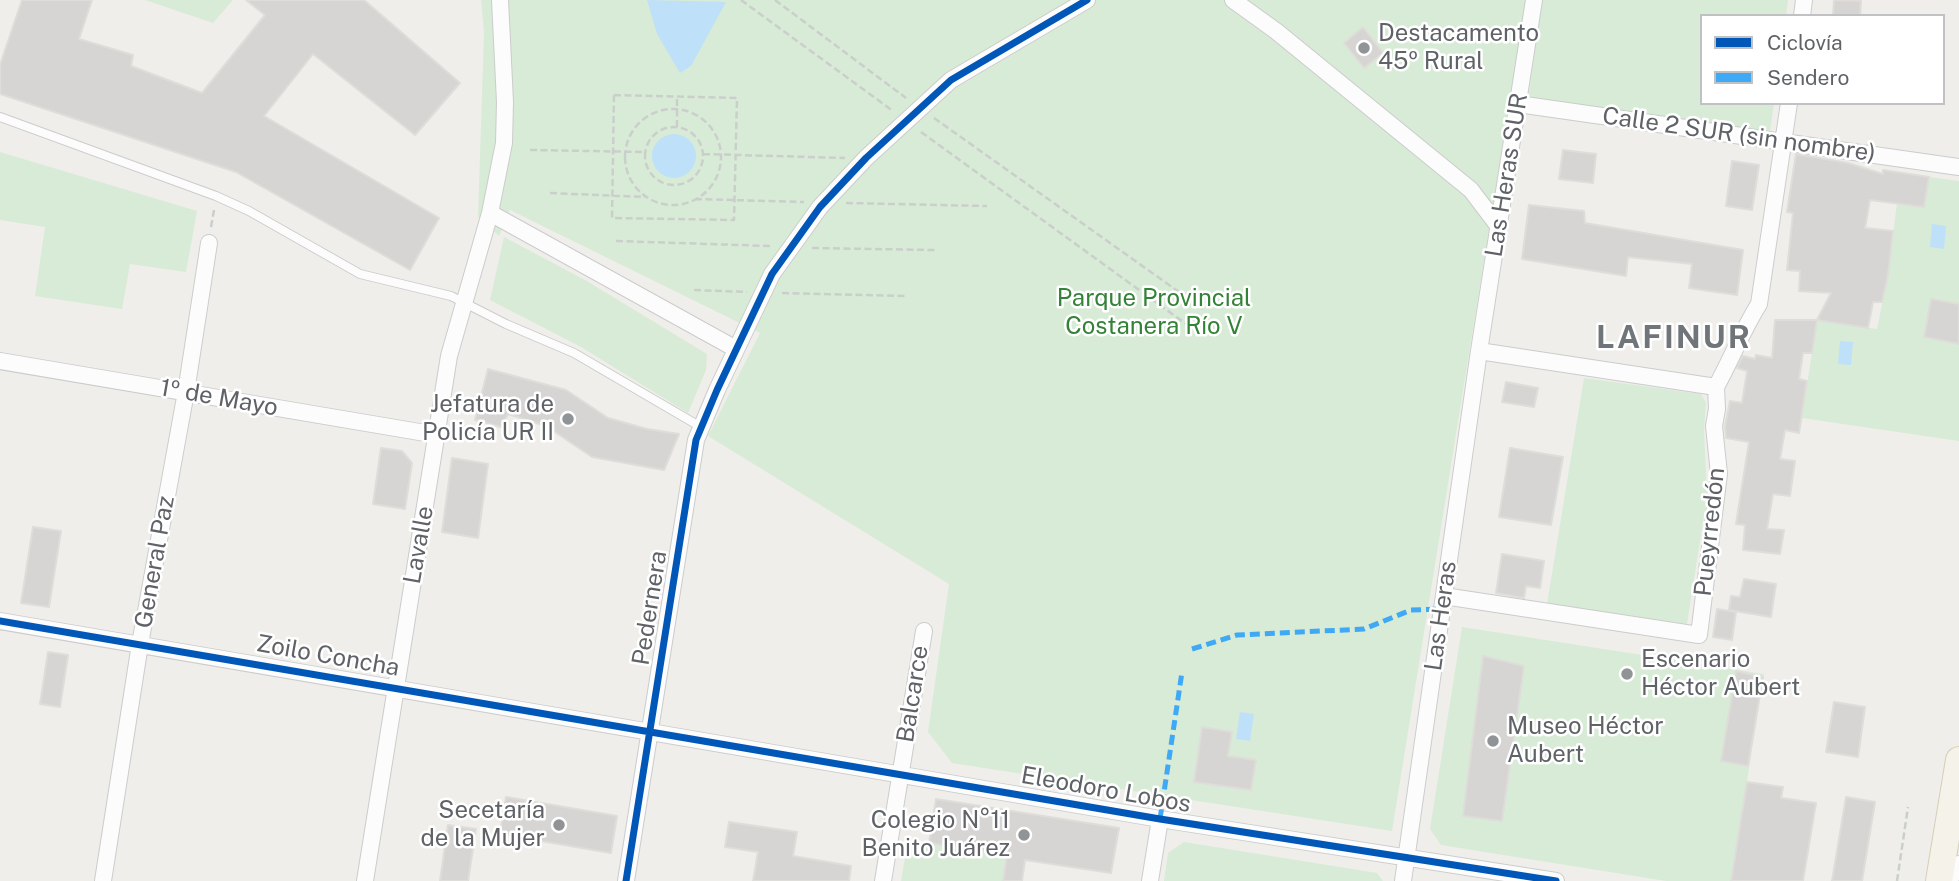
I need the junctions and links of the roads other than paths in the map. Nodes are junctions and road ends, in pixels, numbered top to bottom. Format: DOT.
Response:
graph roads {
  1 [pos="499,0"];
  2 [pos="1087,0"];
  3 [pos="1233,0"];
  4 [pos="1534,0"];
  5 [pos="1518,104"];
  6 [pos="1789,105"];
  7 [pos="0,117"];
  8 [pos="1784,140"];
  9 [pos="1959,167"];
  10 [pos="490,213"];
  11 [pos="1499,227"];
  12 [pos="209,243"];
  13 [pos="466,301"];
  14 [pos="736,349"];
  15 [pos="1479,351"];
  16 [pos="0,361"];
  17 [pos="1716,387"];
  18 [pos="186,392"];
  19 [pos="701,427"];
  20 [pos="437,435"];
  21 [pos="1444,596"];
  22 [pos="0,621"];
  23 [pos="924,631"];
  24 [pos="140,644"];
  25 [pos="395,687"];
  26 [pos="649,733"];
  27 [pos="1959,760"];
  28 [pos="900,774"];
  29 [pos="1160,819"];
  30 [pos="1407,859"];
  31 [pos="1959,863"];
  32 [pos="103,881"];
  33 [pos="365,881"];
  34 [pos="626,881"];
  35 [pos="883,881"];
  36 [pos="1150,881"];
  37 [pos="1403,881"];
  38 [pos="1556,881"];
  39 [pos="1940,881"];
  40 [pos="1949,881"];
  1 -- 10 [label="street, Lavalle"];
  2 -- 14 [label="street, Pedernera"];
  3 -- 11 [label="street"];
  4 -- 5 [label="street, Las Heras SUR"];
  5 -- 8 [label="street, Calle 2 SUR (sin nombre)"];
  5 -- 11 [label="street, Las Heras SUR"];
  6 -- 8 [label="street"];
  7 -- 13 [label="lane"];
  8 -- 9 [label="street, Calle 2 SUR (sin nombre)"];
  8 -- 17 [label="street"];
  10 -- 13 [label="street, Lavalle"];
  10 -- 14 [label="street"];
  11 -- 15 [label="street, Las Heras SUR"];
  12 -- 18 [label="street, General Paz"];
  13 -- 19 [label="lane"];
  13 -- 20 [label="street, Lavalle"];
  14 -- 19 [label="street, Pedernera"];
  15 -- 17 [label="street"];
  15 -- 21 [label="street, Las Heras"];
  16 -- 18 [label="street, 1º de Mayo"];
  17 -- 21 [label="street, Pueyrredón"];
  18 -- 20 [label="street, 1º de Mayo"];
  18 -- 24 [label="street, General Paz"];
  19 -- 26 [label="street, Pedernera"];
  20 -- 25 [label="street, Lavalle"];
  21 -- 30 [label="street, Las Heras"];
  22 -- 24 [label="street, Zoilo Concha"];
  23 -- 28 [label="street, Balcarce"];
  24 -- 25 [label="street, Zoilo Concha"];
  24 -- 32 [label="street, General Paz"];
  25 -- 26 [label="street, Zoilo Concha"];
  25 -- 33 [label="street, Lavalle"];
  26 -- 28 [label="street, Eleodoro Lobos"];
  26 -- 34 [label="street, Pedernera"];
  27 -- 39 [label="main road"];
  28 -- 29 [label="street, Eleodoro Lobos"];
  28 -- 35 [label="street, Balcarce"];
  29 -- 30 [label="street, Eleodoro Lobos"];
  29 -- 36 [label="street"];
  30 -- 37 [label="street, Las Heras"];
  30 -- 38 [label="street, Eleodoro Lobos"];
  31 -- 40 [label="street"];
}
